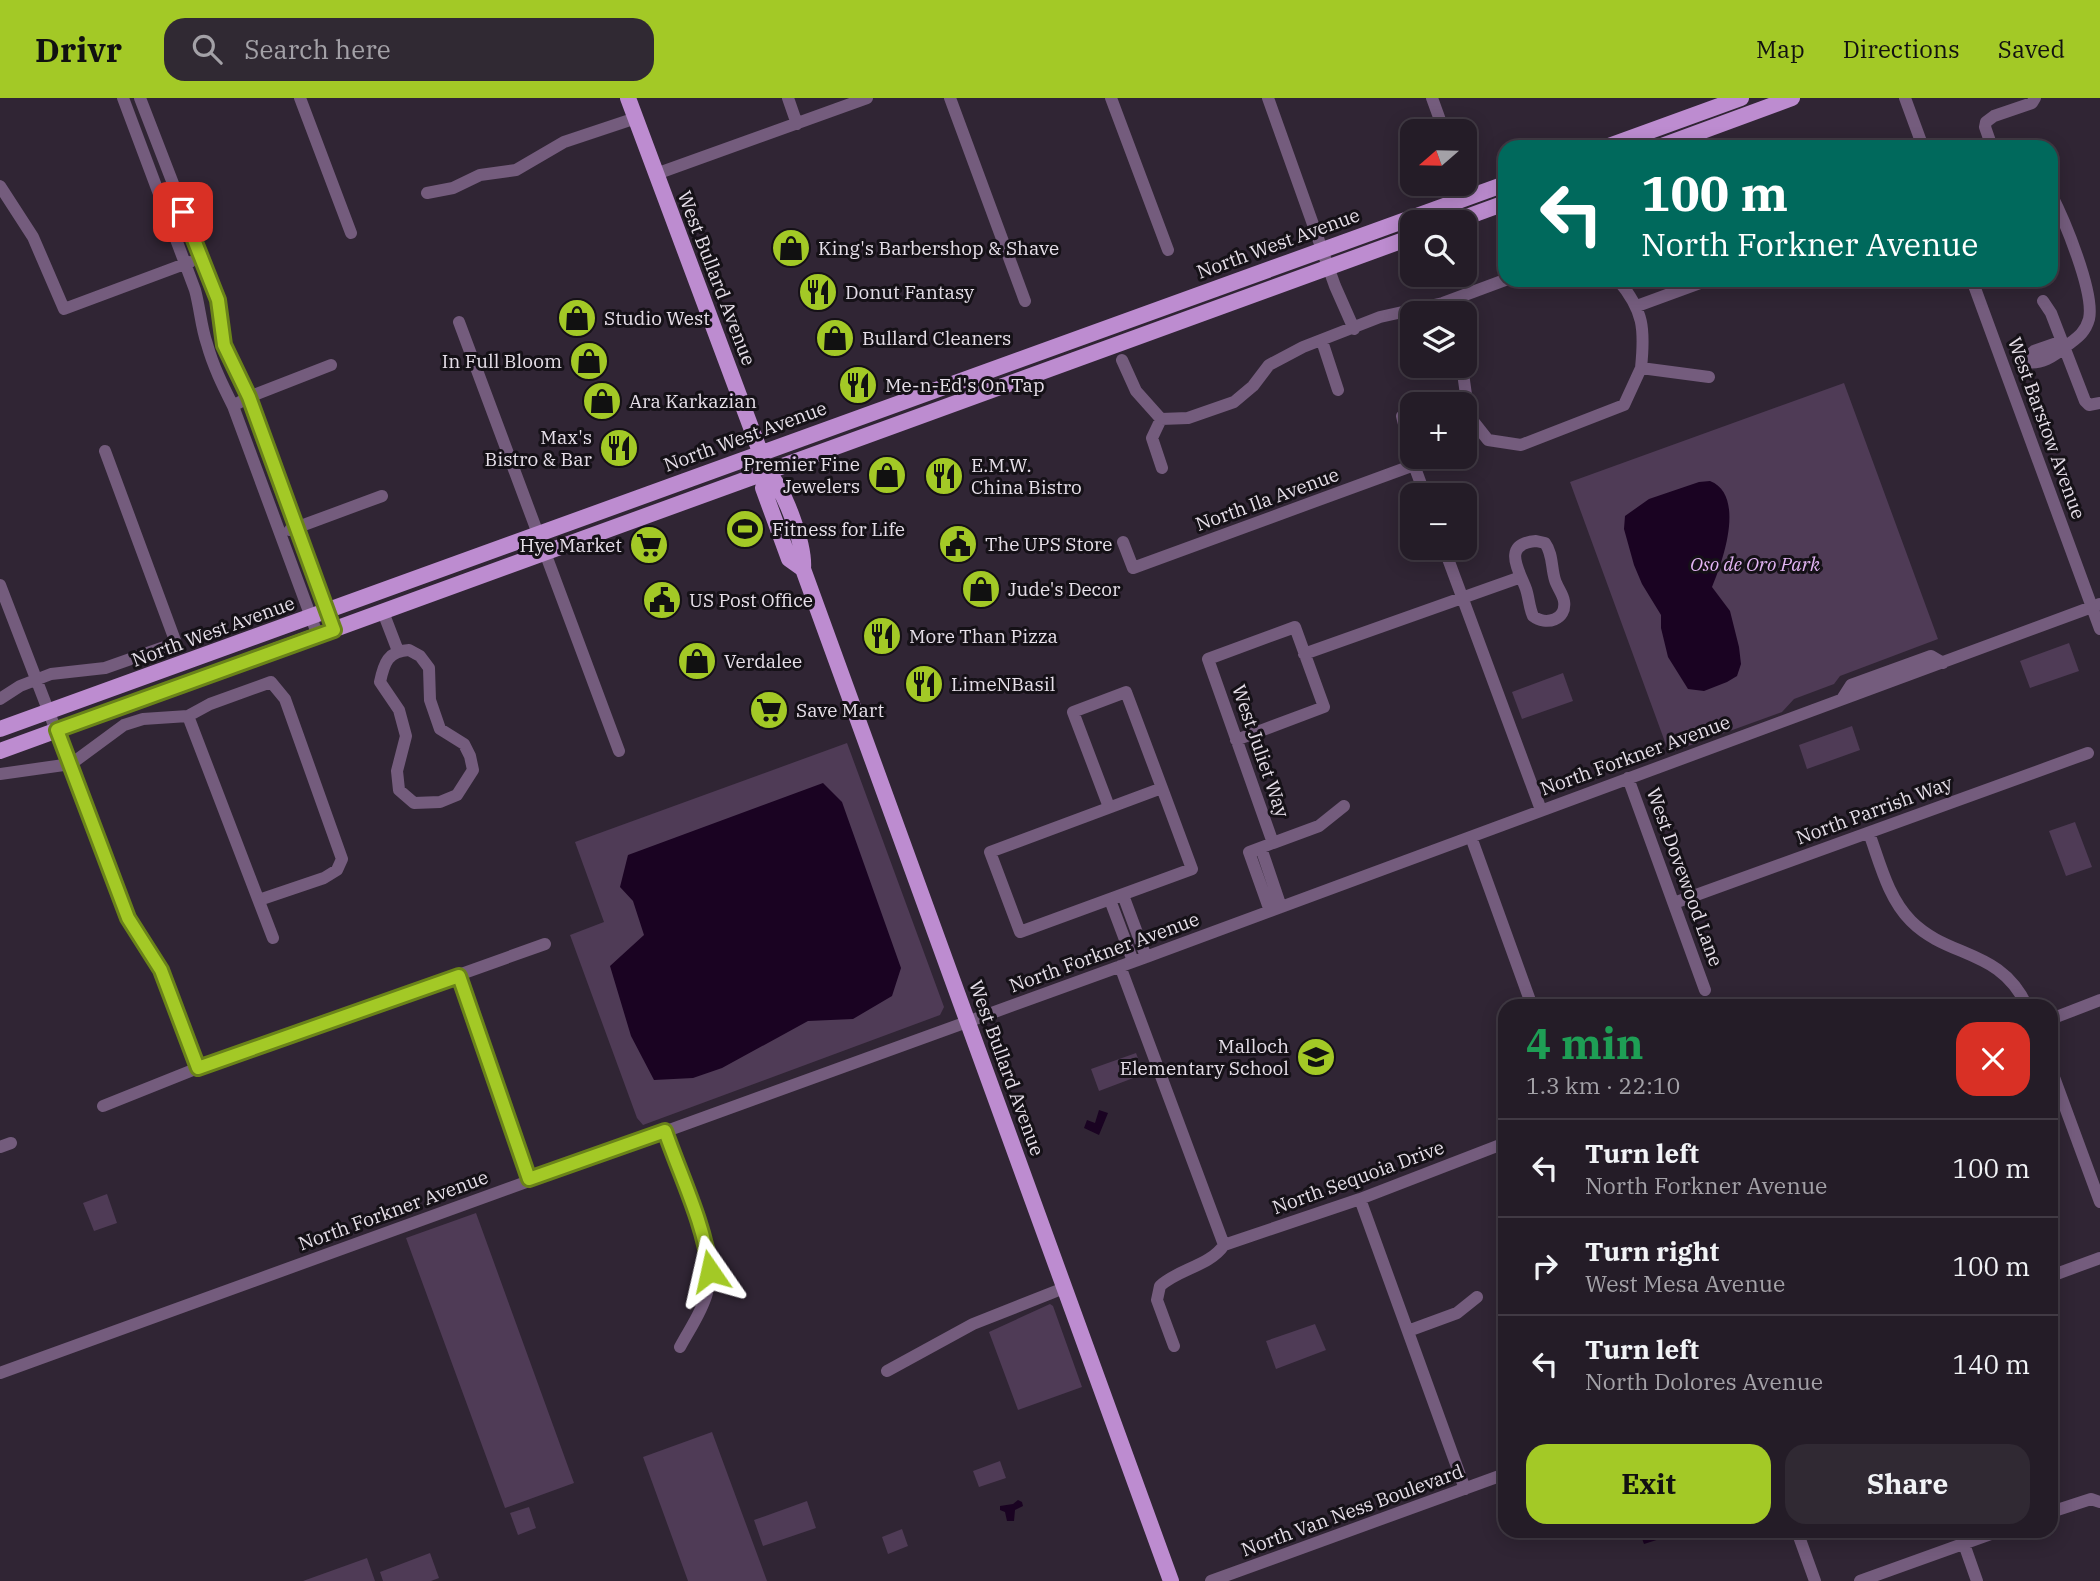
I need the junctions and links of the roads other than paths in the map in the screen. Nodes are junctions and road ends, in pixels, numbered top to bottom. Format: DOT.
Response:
graph roads {
  1 [pos="123,98"];
  2 [pos="140,98"];
  3 [pos="300,98"];
  4 [pos="628,98"];
  5 [pos="788,98"];
  6 [pos="867,98"];
  7 [pos="950,98"];
  8 [pos="1111,98"];
  9 [pos="1268,98"];
  10 [pos="1432,98"];
  11 [pos="1741,98"];
  12 [pos="1792,98"];
  13 [pos="1905,98"];
  14 [pos="2035,98"];
  15 [pos="636,118"];
  16 [pos="1440,119"];
  17 [pos="797,124"];
  18 [pos="1625,140"];
  19 [pos="1678,140"];
  20 [pos="1920,140"];
  21 [pos="1990,140"];
  22 [pos="656,174"];
  23 [pos="0,186"];
  24 [pos="1498,186"];
  25 [pos="427,193"];
  26 [pos="1498,206"];
  27 [pos="2058,212"];
  28 [pos="1477,214"];
  29 [pos="351,233"];
  30 [pos="1400,241"];
  31 [pos="1323,249"];
  32 [pos="1167,250"];
  33 [pos="200,258"];
  34 [pos="184,264"];
  35 [pos="1329,267"];
  36 [pos="1498,283"];
  37 [pos="1623,287"];
  38 [pos="1691,287"];
  39 [pos="1975,287"];
  40 [pos="1025,301"];
  41 [pos="1460,301"];
  42 [pos="2043,301"];
  43 [pos="1175,303"];
  44 [pos="1637,306"];
  45 [pos="1400,314"];
  46 [pos="459,322"];
  47 [pos="1354,329"];
  48 [pos="1322,341"];
  49 [pos="2064,348"];
  50 [pos="1122,360"];
  51 [pos="331,365"];
  52 [pos="1641,368"];
  53 [pos="2004,369"];
  54 [pos="1709,377"];
  55 [pos="1464,378"];
  56 [pos="1014,384"];
  57 [pos="1338,390"];
  58 [pos="249,397"];
  59 [pos="2100,403"];
  60 [pos="233,406"];
  61 [pos="1161,419"];
  62 [pos="105,451"];
  63 [pos="761,453"];
  64 [pos="1162,468"];
  65 [pos="1406,469"];
  66 [pos="768,473"];
  67 [pos="382,496"];
  68 [pos="296,528"];
  69 [pos="540,533"];
  70 [pos="281,535"];
  71 [pos="1123,542"];
  72 [pos="547,552"];
  73 [pos="1448,560"];
  74 [pos="1521,577"];
  75 [pos="0,584"];
  76 [pos="1462,598"];
  77 [pos="2096,606"];
  78 [pos="383,612"];
  79 [pos="319,615"];
  80 [pos="2100,629"];
  81 [pos="334,630"];
  82 [pos="318,636"];
  83 [pos="398,651"];
  84 [pos="1304,654"];
  85 [pos="36,679"];
  86 [pos="0,699"];
  87 [pos="48,712"];
  88 [pos="188,716"];
  89 [pos="0,729"];
  90 [pos="57,730"];
  91 [pos="1236,740"];
  92 [pos="0,751"];
  93 [pos="620,751"];
  94 [pos="2088,753"];
  95 [pos="71,764"];
  96 [pos="0,774"];
  97 [pos="1628,778"];
  98 [pos="1162,788"];
  99 [pos="1345,806"];
  100 [pos="1109,807"];
  101 [pos="1541,810"];
  102 [pos="1869,833"];
  103 [pos="1471,837"];
  104 [pos="1261,848"];
  105 [pos="1123,895"];
  106 [pos="259,900"];
  107 [pos="1110,900"];
  108 [pos="1674,903"];
  109 [pos="1275,909"];
  110 [pos="272,938"];
  111 [pos="544,944"];
  112 [pos="1146,957"];
  113 [pos="1133,961"];
  114 [pos="1120,966"];
  115 [pos="459,976"];
  116 [pos="1705,990"];
  117 [pos="1529,999"];
  118 [pos="2023,999"];
  119 [pos="2100,1000"];
  120 [pos="2058,1016"];
  121 [pos="967,1022"];
  122 [pos="198,1068"];
  123 [pos="2058,1088"];
  124 [pos="103,1106"];
  125 [pos="665,1131"];
  126 [pos="1498,1146"];
  127 [pos="529,1179"];
  128 [pos="1360,1199"];
  129 [pos="2100,1202"];
  130 [pos="1224,1245"];
  131 [pos="2100,1258"];
  132 [pos="2058,1273"];
  133 [pos="1064,1288"];
  134 [pos="1477,1297"];
  135 [pos="1408,1331"];
  136 [pos="1174,1346"];
  137 [pos="680,1347"];
  138 [pos="887,1371"];
  139 [pos="0,1373"];
  140 [pos="1498,1477"];
  141 [pos="1465,1489"];
  142 [pos="2099,1501"];
  143 [pos="2058,1510"];
  144 [pos="1800,1538"];
  145 [pos="1980,1538"];
  146 [pos="1964,1544"];
  147 [pos="1171,1581"];
  148 [pos="1211,1581"];
  149 [pos="1815,1581"];
  150 [pos="1860,1581"];
  151 [pos="1978,1581"];
  1 -- 34 [label="street"];
  2 -- 33 [label="street"];
  3 -- 29 [label="street"];
  4 -- 15 [label="main road, West Bullard Avenue"];
  5 -- 17 [label="street"];
  6 -- 17 [label="street"];
  7 -- 40 [label="street"];
  8 -- 32 [label="street"];
  9 -- 31 [label="street"];
  10 -- 16 [label="street"];
  11 -- 18 [label="main road"];
  12 -- 19 [label="main road"];
  13 -- 20 [label="street"];
  14 -- 21 [label="street"];
  15 -- 22 [label="main road, West Bullard Avenue"];
  15 -- 25 [label="street"];
  17 -- 22 [label="street"];
  22 -- 63 [label="main road, West Bullard Avenue"];
  23 -- 34 [label="street"];
  24 -- 31 [label="main road, North West Avenue"];
  26 -- 28 [label="main road"];
  27 -- 49 [label="street"];
  30 -- 35 [label="main road, North West Avenue"];
  31 -- 35 [label="street"];
  31 -- 43 [label="main road, North West Avenue"];
  33 -- 34 [label="street"];
  33 -- 58 [label="street"];
  34 -- 60 [label="street"];
  35 -- 47 [label="street"];
  35 -- 56 [label="main road, North West Avenue"];
  36 -- 41 [label="street"];
  37 -- 44 [label="street"];
  38 -- 44 [label="street"];
  39 -- 53 [label="street, West Barstow Avenue"];
  42 -- 49 [label="street"];
  43 -- 56 [label="main road"];
  43 -- 63 [label="main road, North West Avenue"];
  44 -- 52 [label="street"];
  45 -- 47 [label="street"];
  46 -- 69 [label="street"];
  47 -- 48 [label="street"];
  48 -- 57 [label="street"];
  48 -- 61 [label="street"];
  49 -- 53 [label="street"];
  49 -- 59 [label="street"];
  50 -- 61 [label="street"];
  51 -- 58 [label="street"];
  52 -- 54 [label="street"];
  52 -- 55 [label="street"];
  53 -- 77 [label="street, West Barstow Avenue"];
  56 -- 66 [label="main road, North West Avenue"];
  58 -- 60 [label="street"];
  58 -- 68 [label="street"];
  60 -- 70 [label="street"];
  61 -- 64 [label="street"];
  62 -- 85 [label="street"];
  63 -- 66 [label="main road, West Bullard Avenue"];
  63 -- 69 [label="main road, North West Avenue"];
  65 -- 71 [label="street, North Ila Avenue"];
  66 -- 72 [label="main road, North West Avenue"];
  66 -- 121 [label="main road, West Bullard Avenue"];
  67 -- 68 [label="street"];
  68 -- 70 [label="street"];
  68 -- 79 [label="street"];
  69 -- 72 [label="street"];
  69 -- 79 [label="main road, North West Avenue"];
  70 -- 79 [label="street"];
  72 -- 78 [label="main road, North West Avenue"];
  72 -- 93 [label="street"];
  73 -- 76 [label="street"];
  74 -- 74 [label="street"];
  74 -- 76 [label="street"];
  75 -- 85 [label="street"];
  76 -- 84 [label="street"];
  76 -- 101 [label="street"];
  77 -- 80 [label="street, West Barstow Avenue"];
  77 -- 97 [label="street, North Forkner Avenue"];
  78 -- 81 [label="main road, North West Avenue"];
  78 -- 83 [label="street"];
  79 -- 81 [label="street"];
  79 -- 82 [label="street"];
  79 -- 87 [label="main road, North West Avenue"];
  81 -- 82 [label="main road, North West Avenue"];
  82 -- 90 [label="main road, North West Avenue"];
  83 -- 83 [label="street"];
  84 -- 91 [label="street"];
  84 -- 91 [label="street, West Juliet Way"];
  85 -- 86 [label="street"];
  85 -- 87 [label="street"];
  87 -- 89 [label="main road, North West Avenue"];
  87 -- 90 [label="street"];
  88 -- 95 [label="street"];
  88 -- 106 [label="street"];
  88 -- 106 [label="street"];
  90 -- 92 [label="main road, North West Avenue"];
  90 -- 95 [label="street"];
  91 -- 104 [label="street, West Juliet Way"];
  94 -- 102 [label="street, North Parrish Way"];
  95 -- 96 [label="street"];
  95 -- 122 [label="street"];
  97 -- 101 [label="street, North Forkner Avenue"];
  97 -- 108 [label="street, West Dovewood Lane"];
  98 -- 100 [label="street"];
  98 -- 100 [label="street"];
  98 -- 105 [label="street"];
  99 -- 104 [label="street"];
  100 -- 107 [label="street"];
  101 -- 103 [label="street, North Forkner Avenue"];
  102 -- 108 [label="street, North Parrish Way"];
  102 -- 118 [label="street"];
  103 -- 109 [label="street, North Forkner Avenue"];
  103 -- 117 [label="street"];
  104 -- 109 [label="street, West Juliet Way"];
  105 -- 107 [label="street"];
  105 -- 112 [label="street"];
  106 -- 110 [label="street"];
  107 -- 113 [label="street"];
  108 -- 116 [label="street, West Dovewood Lane"];
  109 -- 112 [label="street, North Forkner Avenue"];
  111 -- 115 [label="street"];
  112 -- 113 [label="street, North Forkner Avenue"];
  113 -- 114 [label="street, North Forkner Avenue"];
  114 -- 121 [label="street, North Forkner Avenue"];
  114 -- 130 [label="street"];
  115 -- 122 [label="street"];
  115 -- 127 [label="street"];
  119 -- 120 [label="street"];
  121 -- 125 [label="street, North Forkner Avenue"];
  121 -- 133 [label="main road, West Bullard Avenue"];
  122 -- 124 [label="street"];
  123 -- 129 [label="street"];
  125 -- 127 [label="street, North Forkner Avenue"];
  125 -- 137 [label="street"];
  126 -- 128 [label="street, North Sequoia Drive"];
  127 -- 139 [label="street, North Forkner Avenue"];
  128 -- 130 [label="street, North Sequoia Drive"];
  128 -- 135 [label="street"];
  130 -- 136 [label="street, North Sequoia Drive"];
  131 -- 132 [label="street"];
  133 -- 138 [label="street"];
  133 -- 147 [label="main road, West Bullard Avenue"];
  134 -- 135 [label="street"];
  135 -- 141 [label="street"];
  140 -- 141 [label="street, North Van Ness Boulevard"];
  141 -- 148 [label="street, North Van Ness Boulevard"];
  142 -- 143 [label="street"];
  144 -- 149 [label="street"];
  145 -- 146 [label="street"];
  146 -- 150 [label="street"];
  146 -- 151 [label="street"];
}
